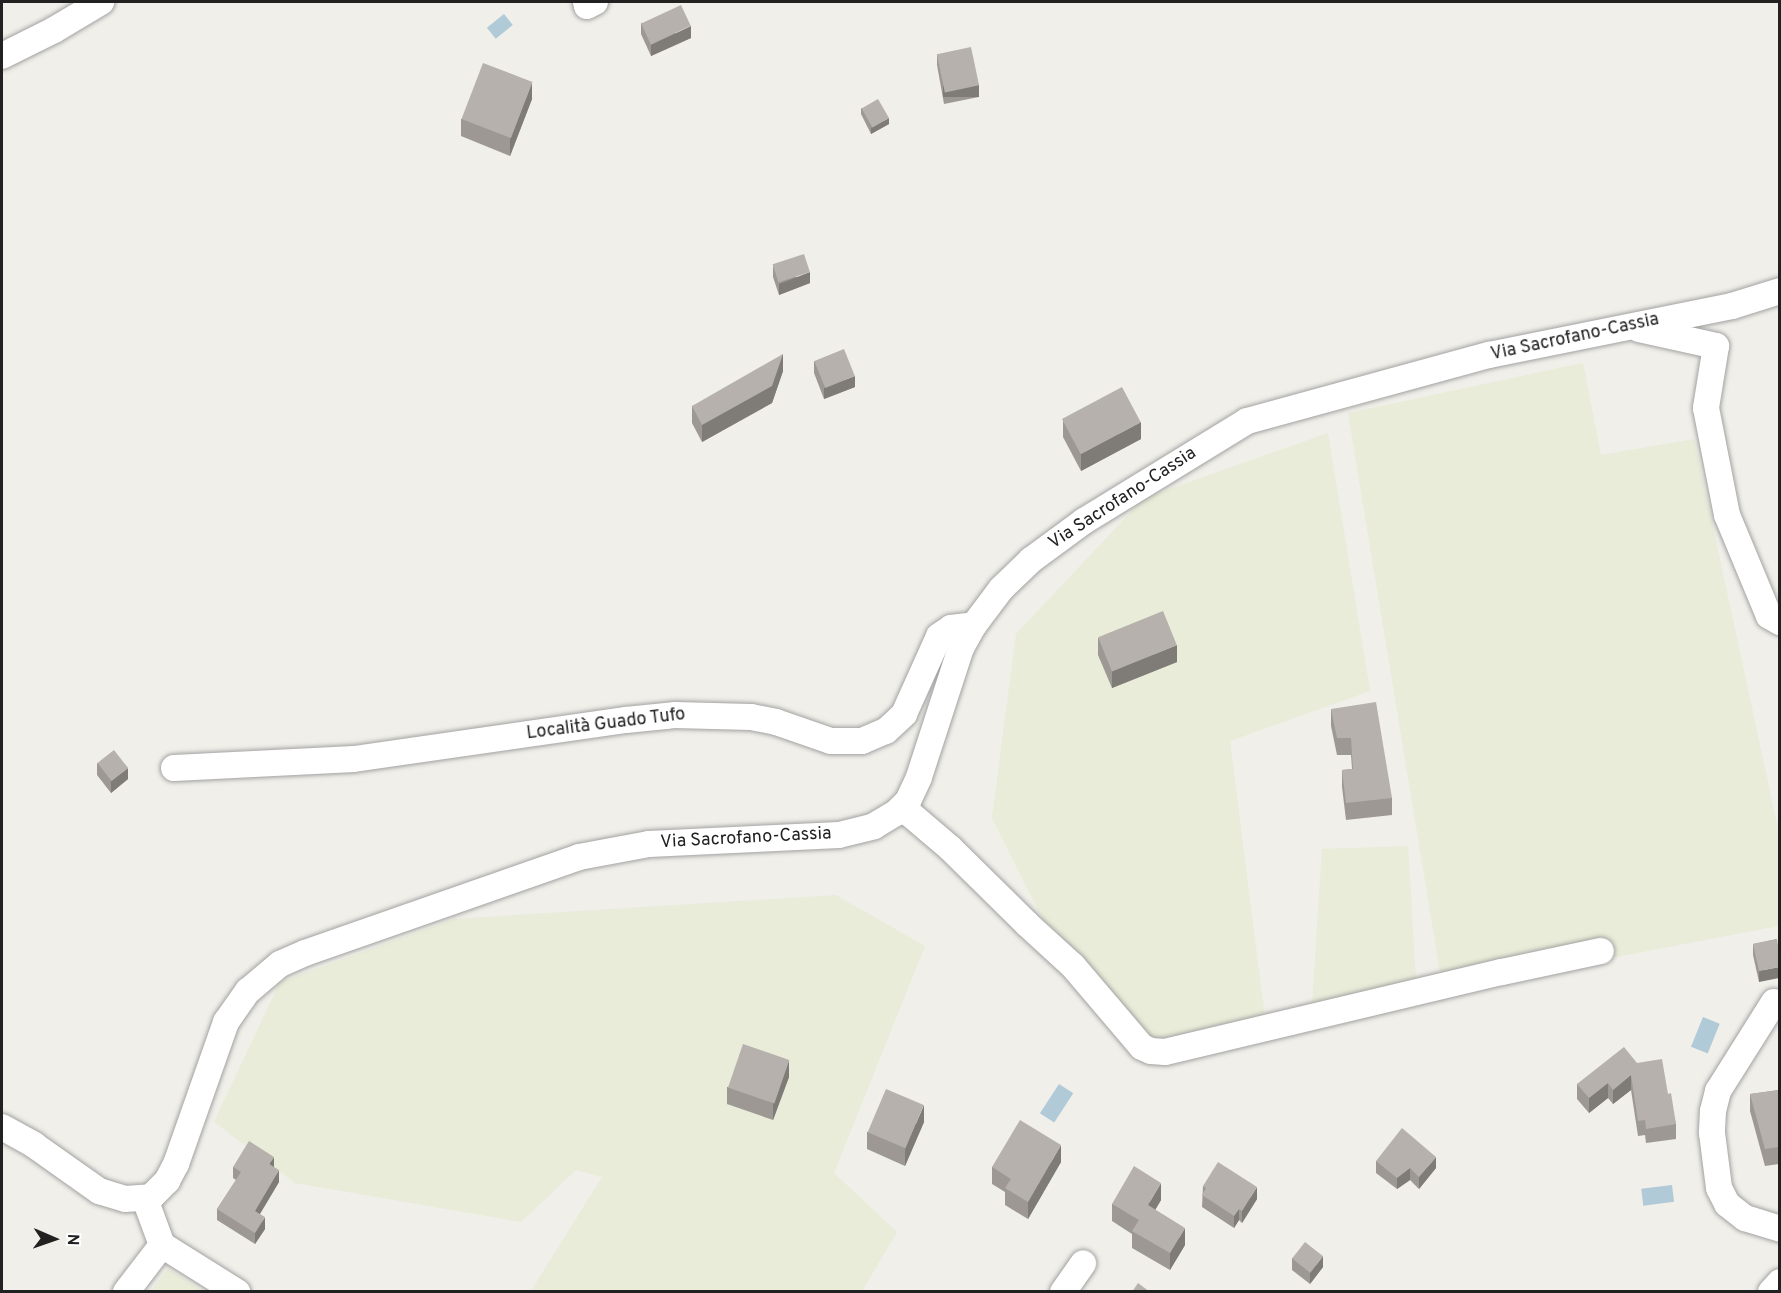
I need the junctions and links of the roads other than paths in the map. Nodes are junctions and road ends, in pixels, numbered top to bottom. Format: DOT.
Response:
graph roads {
  1 [pos="101,2"];
  2 [pos="586,2"];
  3 [pos="595,2"];
  4 [pos="2,56"];
  5 [pos="1779,291"];
  6 [pos="1629,326"];
  7 [pos="1779,622"];
  8 [pos="974,625"];
  9 [pos="174,768"];
  10 [pos="903,808"];
  11 [pos="1601,951"];
  12 [pos="1774,1002"];
  13 [pos="2,1126"];
  14 [pos="146,1199"];
  15 [pos="1779,1229"];
  16 [pos="162,1245"];
  17 [pos="1083,1263"];
  18 [pos="1779,1281"];
  19 [pos="126,1292"];
  20 [pos="237,1292"];
  21 [pos="1063,1292"];
  22 [pos="1771,1292"];
  1 -- 4 [label="street"];
  2 -- 3 [label="street"];
  5 -- 6 [label="street, Via Sacrofano-Cassia"];
  6 -- 7 [label="street"];
  6 -- 8 [label="street, Via Sacrofano-Cassia"];
  8 -- 9 [label="street, Località Guado Tufo"];
  8 -- 10 [label="street, Via Sacrofano-Cassia"];
  10 -- 11 [label="street"];
  10 -- 14 [label="street, Via Sacrofano-Cassia"];
  12 -- 15 [label="street"];
  13 -- 14 [label="street"];
  14 -- 16 [label="street"];
  16 -- 19 [label="street"];
  16 -- 20 [label="street"];
  17 -- 21 [label="street"];
  18 -- 22 [label="street"];
}
